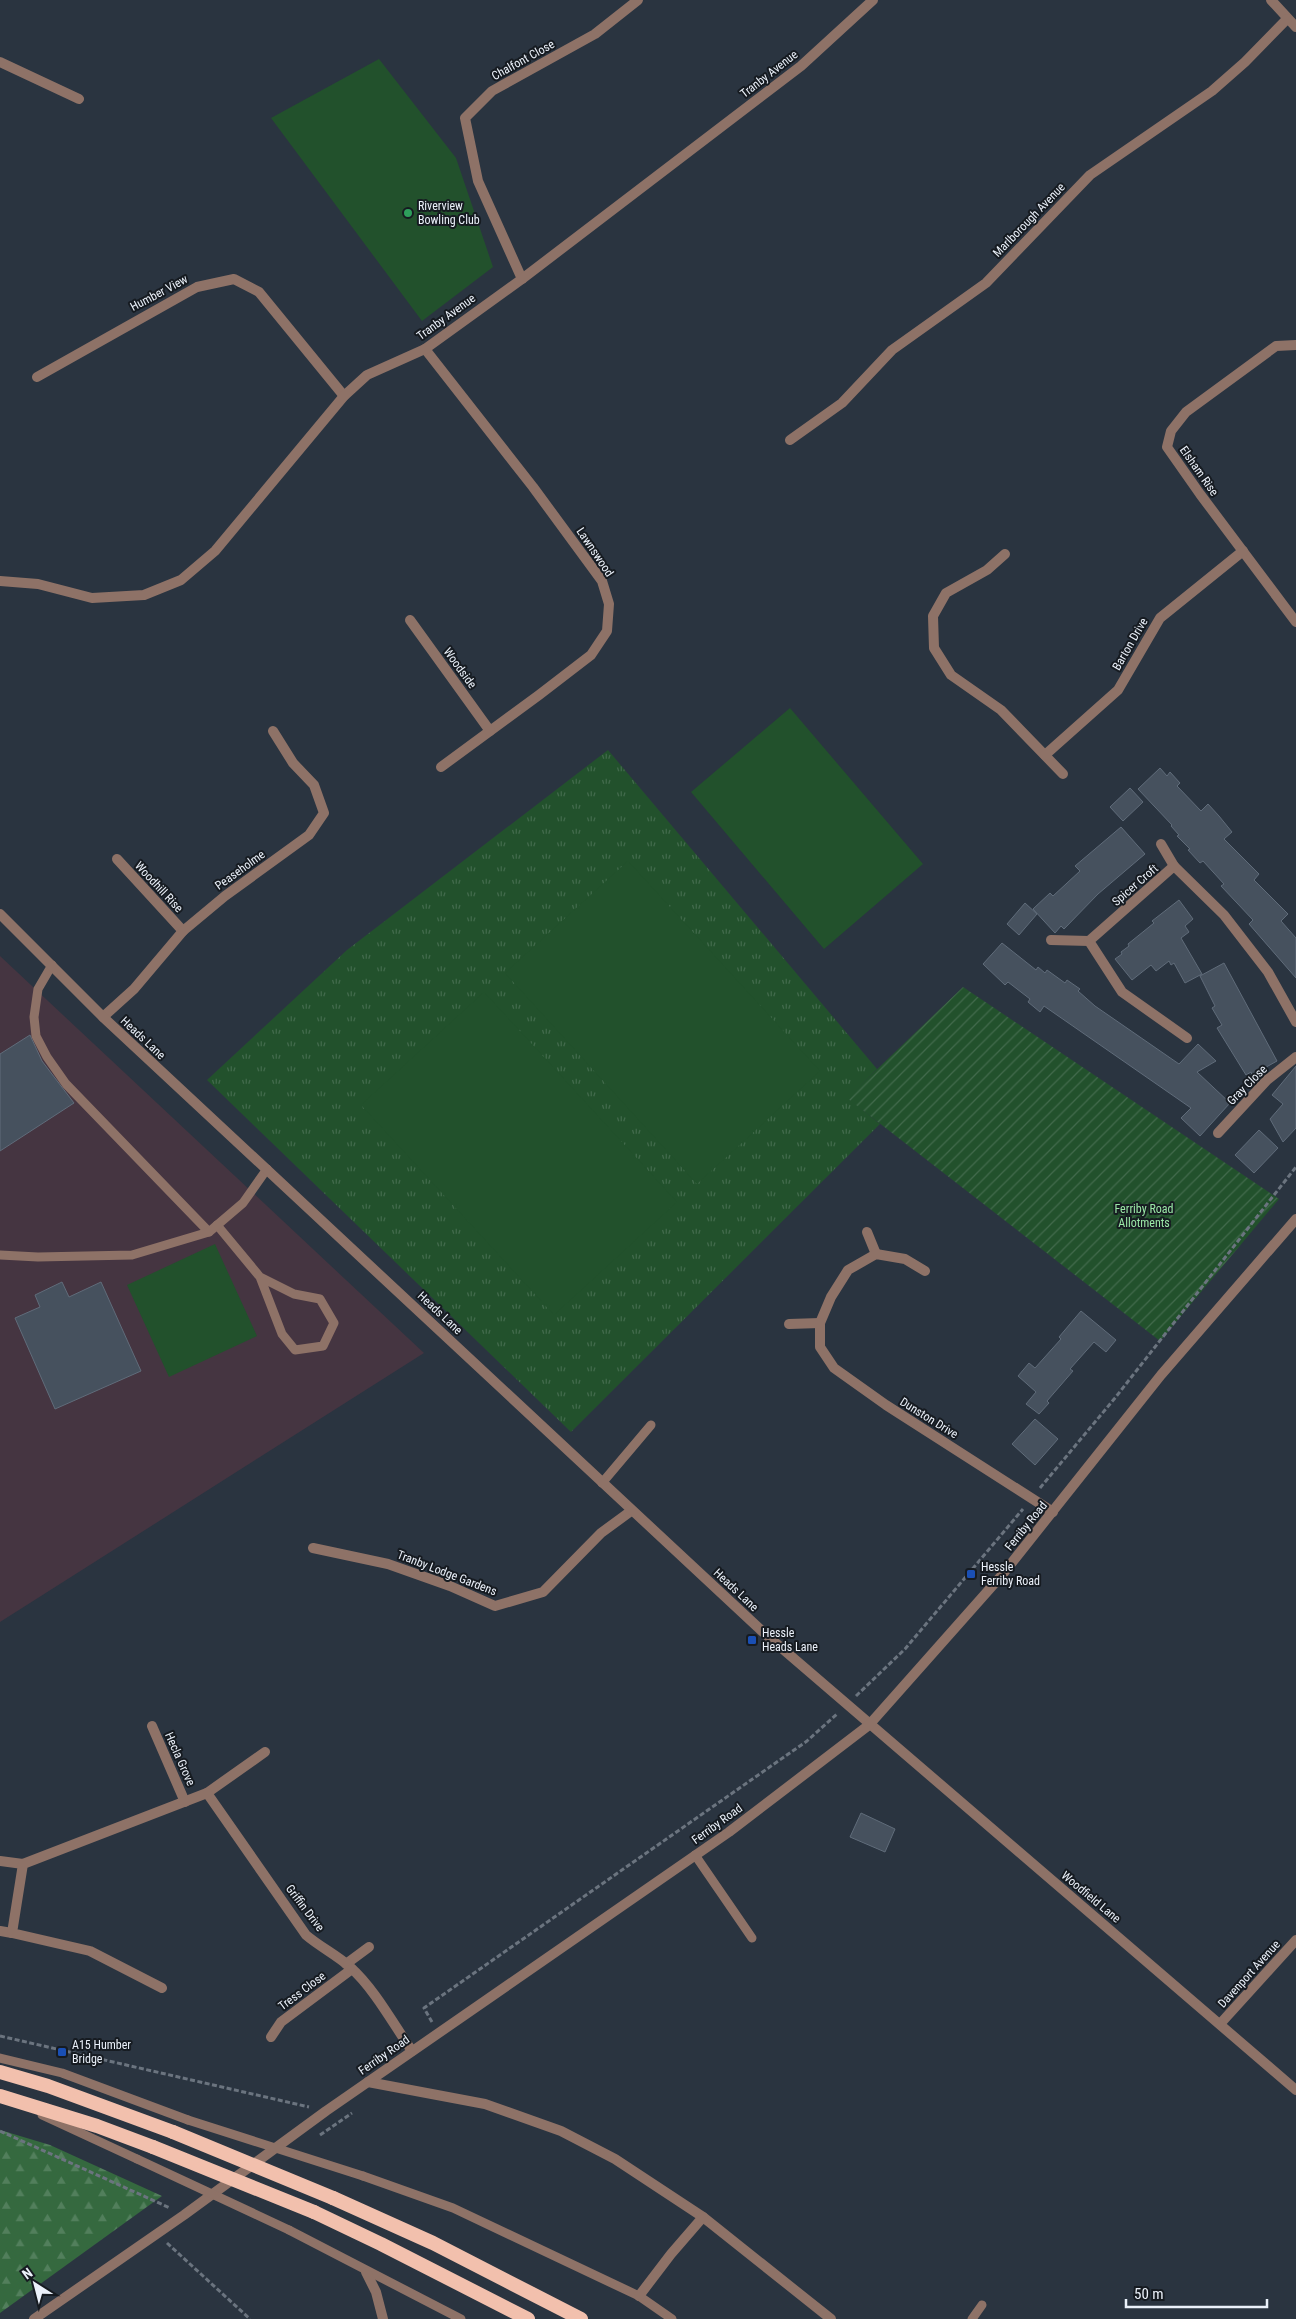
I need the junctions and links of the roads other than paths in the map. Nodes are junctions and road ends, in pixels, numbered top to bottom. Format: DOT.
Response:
graph roads {
  1 [pos="638,0"];
  2 [pos="873,0"];
  3 [pos="1271,0"];
  4 [pos="1287,19"];
  5 [pos="1296,27"];
  6 [pos="0,62"];
  7 [pos="79,99"];
  8 [pos="522,279"];
  9 [pos="1296,345"];
  10 [pos="425,349"];
  11 [pos="37,377"];
  12 [pos="344,396"];
  13 [pos="790,440"];
  14 [pos="1243,551"];
  15 [pos="1004,554"];
  16 [pos="0,581"];
  17 [pos="410,620"];
  18 [pos="1296,622"];
  19 [pos="273,731"];
  20 [pos="490,731"];
  21 [pos="1045,755"];
  22 [pos="441,767"];
  23 [pos="1063,774"];
  24 [pos="1161,844"];
  25 [pos="117,859"];
  26 [pos="1174,866"];
  27 [pos="0,914"];
  28 [pos="183,931"];
  29 [pos="1051,940"];
  30 [pos="1089,941"];
  31 [pos="52,965"];
  32 [pos="103,1017"];
  33 [pos="1296,1022"];
  34 [pos="1187,1038"];
  35 [pos="1296,1057"];
  36 [pos="1218,1133"];
  37 [pos="267,1169"];
  38 [pos="1296,1219"];
  39 [pos="217,1225"];
  40 [pos="209,1232"];
  41 [pos="867,1232"];
  42 [pos="876,1254"];
  43 [pos="0,1255"];
  44 [pos="925,1271"];
  45 [pos="260,1277"];
  46 [pos="820,1323"];
  47 [pos="789,1324"];
  48 [pos="652,1425"];
  49 [pos="602,1483"];
  50 [pos="632,1511"];
  51 [pos="1053,1512"];
  52 [pos="312,1548"];
  53 [pos="869,1725"];
  54 [pos="152,1726"];
  55 [pos="265,1752"];
  56 [pos="207,1793"];
  57 [pos="185,1802"];
  58 [pos="696,1855"];
  59 [pos="0,1862"];
  60 [pos="23,1864"];
  61 [pos="0,1931"];
  62 [pos="12,1933"];
  63 [pos="752,1938"];
  64 [pos="1296,1940"];
  65 [pos="369,1947"];
  66 [pos="349,1967"];
  67 [pos="162,1988"];
  68 [pos="1220,2024"];
  69 [pos="271,2037"];
  70 [pos="412,2051"];
  71 [pos="0,2058"];
  72 [pos="0,2072"];
  73 [pos="368,2082"];
  74 [pos="1296,2090"];
  75 [pos="3,2097"];
  76 [pos="703,2217"];
  77 [pos="366,2272"];
  78 [pos="638,2296"];
  79 [pos="982,2305"];
  80 [pos="34,2319"];
  81 [pos="383,2319"];
  82 [pos="460,2319"];
  83 [pos="528,2319"];
  84 [pos="581,2319"];
  85 [pos="672,2319"];
  86 [pos="831,2319"];
  87 [pos="972,2319"];
  1 -- 8 [label="street, Chalfont Close"];
  2 -- 8 [label="street, Tranby Avenue"];
  3 -- 4 [label="street"];
  4 -- 5 [label="street"];
  4 -- 13 [label="street, Marlborough Avenue"];
  6 -- 7 [label="street"];
  8 -- 10 [label="street, Tranby Avenue"];
  9 -- 14 [label="street, Elsham Rise"];
  10 -- 12 [label="street, Tranby Avenue"];
  10 -- 20 [label="street, Lawnswood"];
  11 -- 12 [label="street, Humber View"];
  12 -- 16 [label="street, Tranby Avenue"];
  14 -- 18 [label="street, Elsham Rise"];
  14 -- 21 [label="street, Barton Drive"];
  15 -- 21 [label="street"];
  17 -- 20 [label="street, Woodside"];
  19 -- 28 [label="street, Peaseholme"];
  20 -- 22 [label="street, Lawnswood"];
  21 -- 23 [label="street"];
  24 -- 26 [label="street"];
  25 -- 28 [label="street, Woodhill Rise"];
  26 -- 30 [label="street, Spicer Croft"];
  26 -- 33 [label="street, Spicer Croft"];
  27 -- 31 [label="street, Heads Lane"];
  28 -- 32 [label="street, Peaseholme"];
  29 -- 30 [label="street"];
  30 -- 34 [label="street"];
  31 -- 32 [label="street, Heads Lane"];
  31 -- 40 [label="lane"];
  32 -- 37 [label="street, Heads Lane"];
  35 -- 36 [label="street, Gray Close"];
  37 -- 39 [label="lane"];
  37 -- 49 [label="street, Heads Lane"];
  38 -- 51 [label="street, Ferriby Road"];
  39 -- 40 [label="lane"];
  39 -- 45 [label="lane"];
  40 -- 43 [label="lane"];
  41 -- 42 [label="street"];
  42 -- 44 [label="street"];
  42 -- 46 [label="street, Dunston Drive"];
  45 -- 45 [label="lane"];
  46 -- 47 [label="street"];
  46 -- 51 [label="street, Dunston Drive"];
  48 -- 49 [label="lane"];
  49 -- 50 [label="street, Heads Lane"];
  50 -- 52 [label="street, Tranby Lodge Gardens"];
  50 -- 53 [label="street, Heads Lane"];
  51 -- 53 [label="street, Ferriby Road"];
  53 -- 58 [label="street, Ferriby Road"];
  53 -- 68 [label="street, Woodfield Lane"];
  54 -- 57 [label="street, Hecla Grove"];
  55 -- 56 [label="street"];
  56 -- 57 [label="street"];
  56 -- 66 [label="street, Griffin Drive"];
  57 -- 60 [label="street"];
  58 -- 63 [label="lane"];
  58 -- 70 [label="street, Ferriby Road"];
  59 -- 60 [label="street"];
  60 -- 62 [label="street"];
  61 -- 62 [label="street"];
  62 -- 67 [label="street"];
  64 -- 68 [label="street, Davenport Avenue"];
  65 -- 66 [label="street, Tress Close"];
  66 -- 69 [label="street, Tress Close"];
  66 -- 70 [label="street, Griffin Drive"];
  68 -- 74 [label="street, Woodfield Lane"];
  70 -- 73 [label="street, Ferriby Road"];
  71 -- 78 [label="lane, bridge"];
  72 -- 84 [label="highway, bridge"];
  73 -- 76 [label="street"];
  73 -- 80 [label="street, Ferriby Road"];
  75 -- 77 [label="lane, bridge"];
  75 -- 83 [label="highway, bridge"];
  76 -- 78 [label="street"];
  76 -- 86 [label="street"];
  77 -- 81 [label="street"];
  77 -- 82 [label="lane"];
  78 -- 85 [label="lane"];
  79 -- 87 [label="lane"];
}
